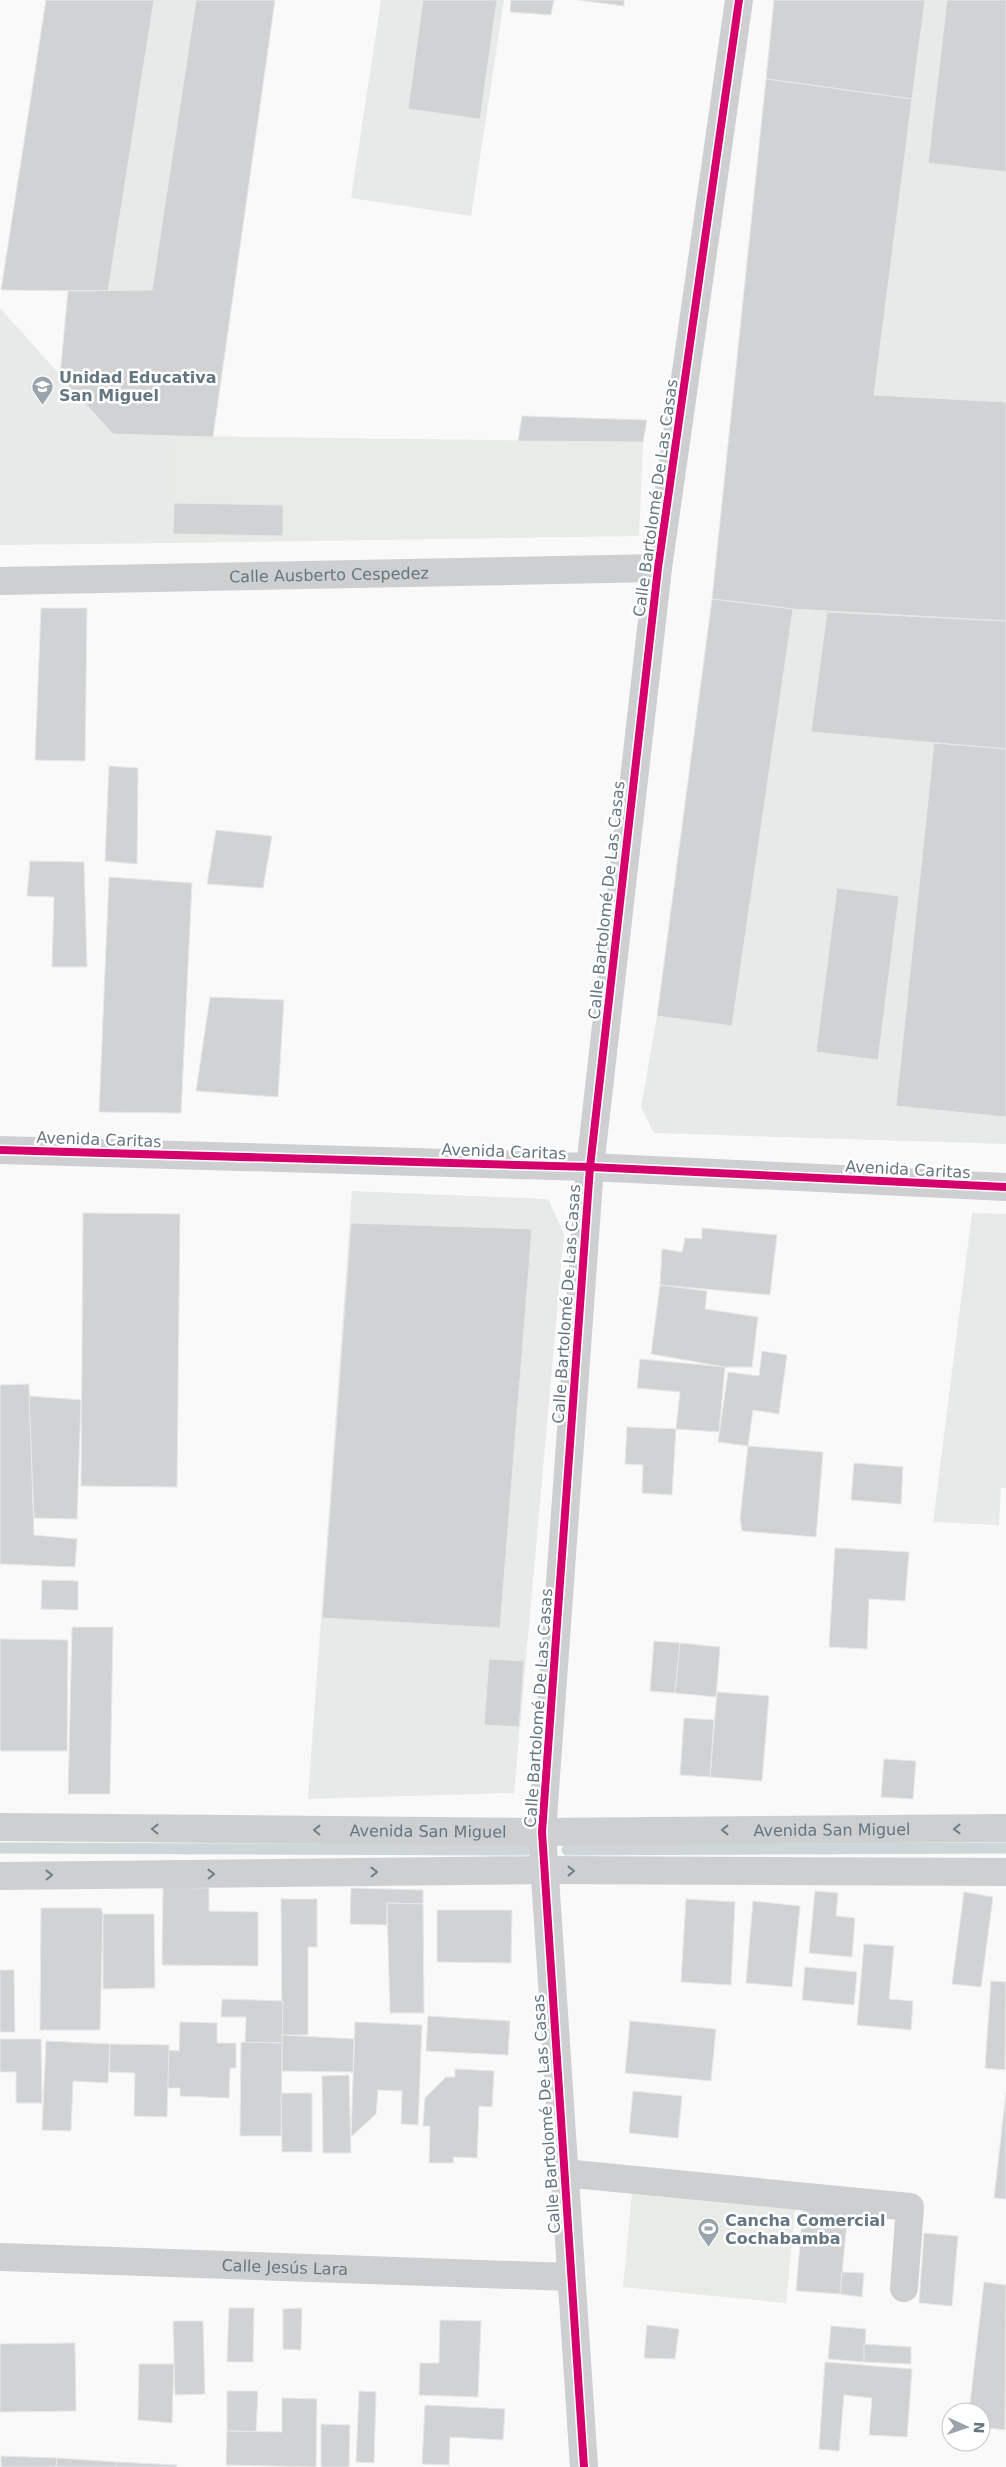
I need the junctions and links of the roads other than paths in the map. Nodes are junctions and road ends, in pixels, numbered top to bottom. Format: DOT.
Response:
graph roads {
  1 [pos="739,0"];
  2 [pos="658,568"];
  3 [pos="0,581"];
  4 [pos="0,1150"];
  5 [pos="590,1167"];
  6 [pos="1006,1187"];
  7 [pos="0,1827"];
  8 [pos="1006,1828"];
  9 [pos="542,1832"];
  10 [pos="544,1870"];
  11 [pos="1006,1872"];
  12 [pos="0,1876"];
  13 [pos="564,2173"];
  14 [pos="0,2257"];
  15 [pos="570,2277"];
  16 [pos="904,2288"];
  17 [pos="584,2467"];
  1 -- 2 [label="street, Calle Bartolomé De Las Casas"];
  2 -- 3 [label="street, Calle Ausberto Cespedez"];
  2 -- 5 [label="street, Calle Bartolomé De Las Casas"];
  4 -- 5 [label="street, Avenida Caritas"];
  5 -- 6 [label="street, Avenida Caritas"];
  5 -- 9 [label="street, Calle Bartolomé De Las Casas"];
  9 -- 7 [label="street, Avenida San Miguel, one-way"];
  8 -- 9 [label="street, Avenida San Miguel, one-way"];
  9 -- 10 [label="street, Calle Bartolomé De Las Casas"];
  10 -- 11 [label="street, one-way"];
  12 -- 10 [label="street, one-way"];
  10 -- 13 [label="street, Calle Bartolomé De Las Casas"];
  13 -- 15 [label="street, Calle Bartolomé De Las Casas"];
  13 -- 16 [label="street"];
  14 -- 15 [label="street, Calle Jesús Lara"];
  15 -- 17 [label="street, Calle Bartolomé De Las Casas"];
}
